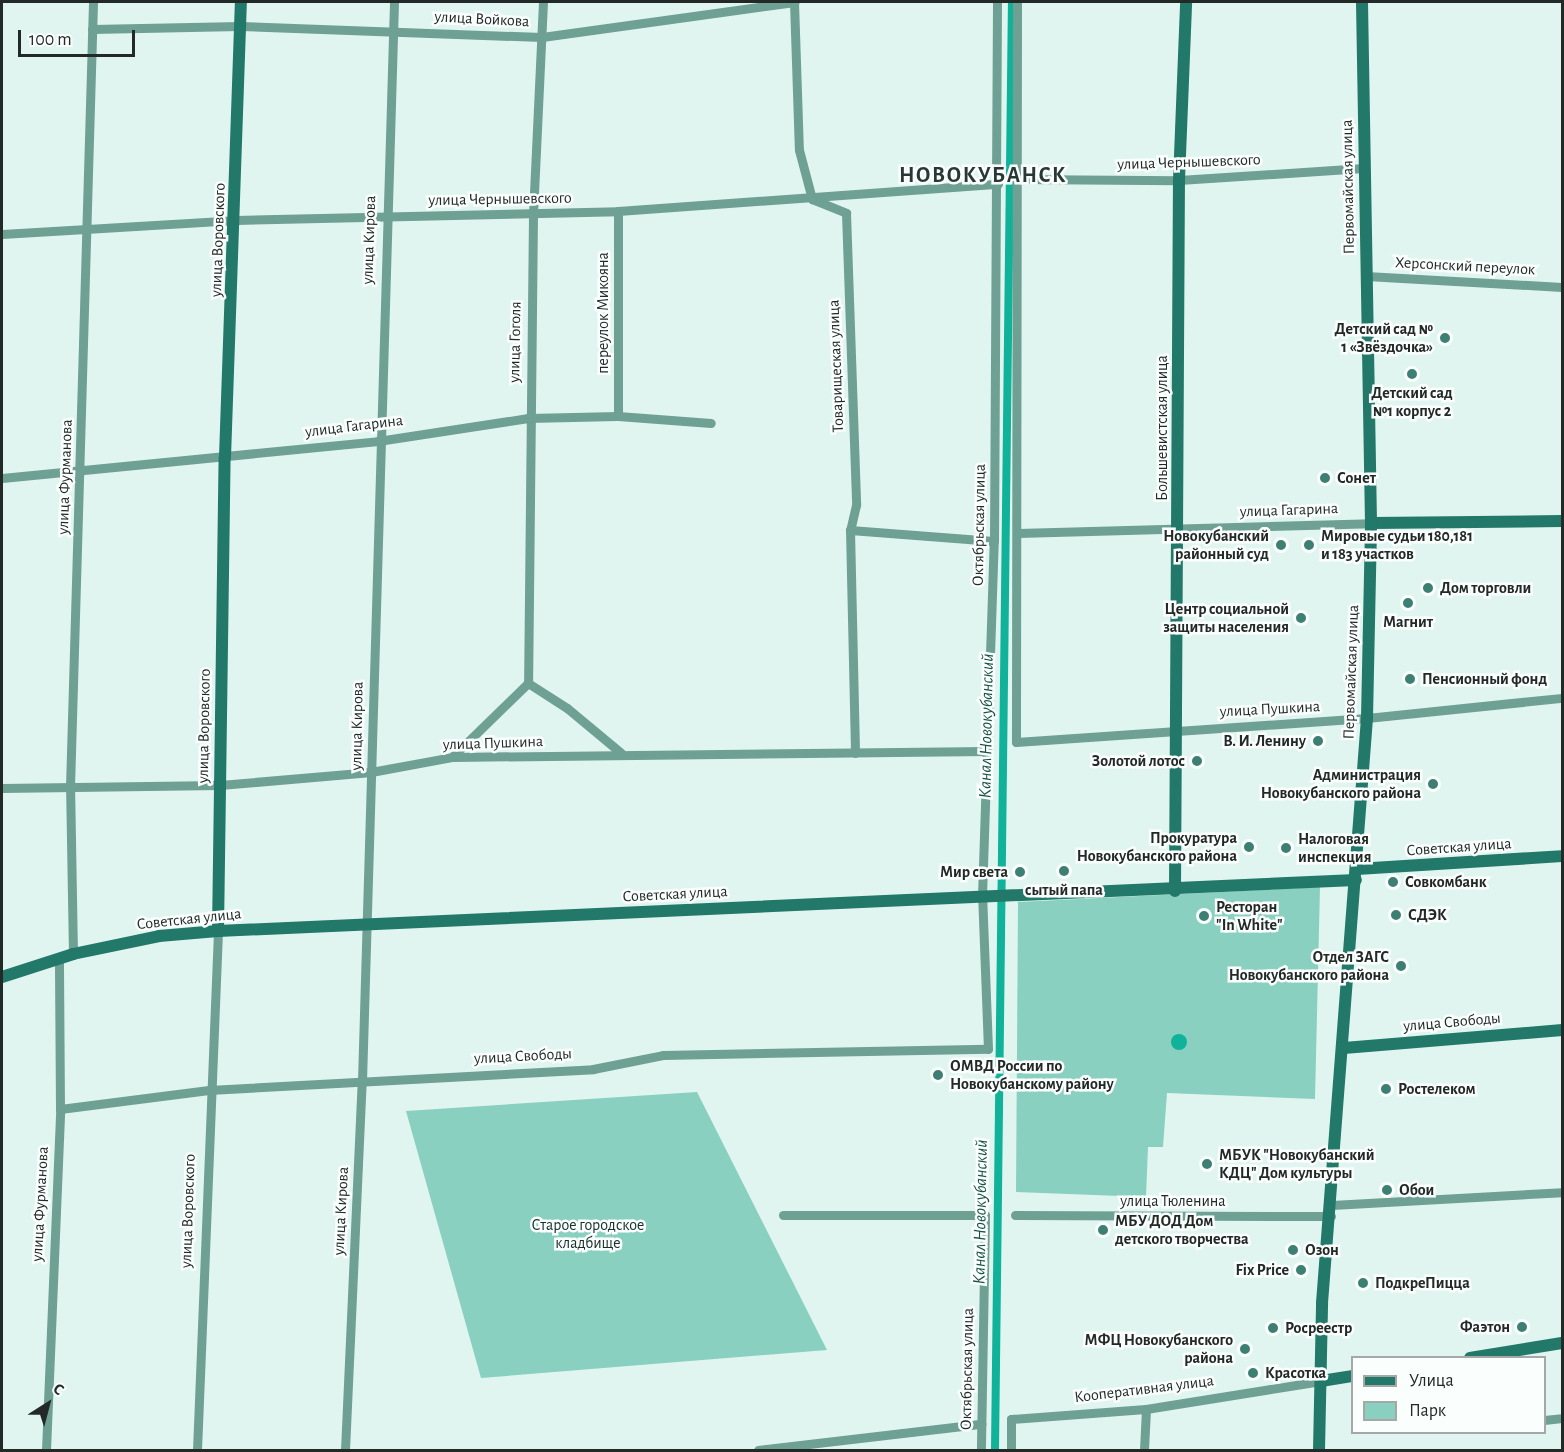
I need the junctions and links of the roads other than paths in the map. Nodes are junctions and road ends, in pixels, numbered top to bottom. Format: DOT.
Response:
graph roads {
  1 [pos="93,2"];
  2 [pos="241,2"];
  3 [pos="394,2"];
  4 [pos="543,2"];
  5 [pos="795,2"];
  6 [pos="997,2"];
  7 [pos="1017,2"];
  8 [pos="1186,2"];
  9 [pos="1362,2"];
  10 [pos="240,26"];
  11 [pos="92,29"];
  12 [pos="394,30"];
  13 [pos="542,37"];
  14 [pos="1364,168"];
  15 [pos="1016,179"];
  16 [pos="1179,180"];
  17 [pos="997,184"];
  18 [pos="812,199"];
  19 [pos="618,211"];
  20 [pos="385,215"];
  21 [pos="533,215"];
  22 [pos="236,220"];
  23 [pos="86,229"];
  24 [pos="2,234"];
  25 [pos="1366,276"];
  26 [pos="1563,287"];
  27 [pos="618,416"];
  28 [pos="528,417"];
  29 [pos="711,423"];
  30 [pos="378,441"];
  31 [pos="225,457"];
  32 [pos="81,473"];
  33 [pos="2,478"];
  34 [pos="1563,521"];
  35 [pos="1371,523"];
  36 [pos="850,530"];
  37 [pos="1179,531"];
  38 [pos="1018,533"];
  39 [pos="994,541"];
  40 [pos="528,683"];
  41 [pos="1563,698"];
  42 [pos="1367,718"];
  43 [pos="1173,729"];
  44 [pos="988,751"];
  45 [pos="621,753"];
  46 [pos="855,753"];
  47 [pos="452,757"];
  48 [pos="371,772"];
  49 [pos="220,785"];
  50 [pos="70,787"];
  51 [pos="2,788"];
  52 [pos="1563,856"];
  53 [pos="1357,874"];
  54 [pos="1175,891"];
  55 [pos="982,896"];
  56 [pos="367,922"];
  57 [pos="218,931"];
  58 [pos="73,954"];
  59 [pos="59,958"];
  60 [pos="2,977"];
  61 [pos="1563,1030"];
  62 [pos="1344,1047"];
  63 [pos="988,1049"];
  64 [pos="362,1081"];
  65 [pos="209,1090"];
  66 [pos="60,1109"];
  67 [pos="1563,1192"];
  68 [pos="1331,1210"];
  69 [pos="783,1215"];
  70 [pos="1015,1215"];
  71 [pos="1563,1343"];
  72 [pos="1482,1356"];
  73 [pos="1351,1376"];
  74 [pos="1321,1382"];
  75 [pos="1146,1408"];
  76 [pos="1563,1418"];
  77 [pos="1546,1420"];
  78 [pos="981,1424"];
  79 [pos="843,1446"];
  80 [pos="46,1450"];
  81 [pos="197,1450"];
  82 [pos="345,1450"];
  83 [pos="758,1450"];
  84 [pos="981,1450"];
  85 [pos="1011,1450"];
  86 [pos="1144,1450"];
  87 [pos="1319,1450"];
  1 -- 11 [label="street, улица Фурманова"];
  2 -- 10 [label="main road, улица Воровского"];
  3 -- 12 [label="street, улица Кирова"];
  4 -- 13 [label="street, улица Гоголя"];
  5 -- 13 [label="street, улица Войкова"];
  5 -- 18 [label="street"];
  6 -- 17 [label="street, Октябрьская улица"];
  7 -- 15 [label="street"];
  8 -- 16 [label="main road, Большевистская улица"];
  9 -- 14 [label="main road, Первомайская улица"];
  10 -- 11 [label="street, улица Войкова"];
  10 -- 12 [label="street, улица Войкова"];
  10 -- 22 [label="main road, улица Воровского"];
  11 -- 23 [label="street, улица Фурманова"];
  12 -- 13 [label="street, улица Войкова"];
  12 -- 20 [label="street, улица Кирова"];
  13 -- 21 [label="street, улица Гоголя"];
  14 -- 16 [label="street, улица Чернышевского"];
  14 -- 25 [label="main road, Первомайская улица"];
  15 -- 16 [label="street, улица Чернышевского"];
  15 -- 38 [label="street"];
  16 -- 37 [label="main road, Большевистская улица"];
  17 -- 18 [label="street, улица Чернышевского"];
  17 -- 39 [label="street, Октябрьская улица"];
  18 -- 19 [label="street, улица Чернышевского"];
  18 -- 36 [label="street, Товарищеская улица"];
  19 -- 21 [label="street, улица Чернышевского"];
  19 -- 27 [label="street, переулок Микояна"];
  20 -- 21 [label="street, улица Чернышевского"];
  20 -- 22 [label="street, улица Чернышевского"];
  20 -- 30 [label="street, улица Кирова"];
  21 -- 28 [label="street, улица Гоголя"];
  22 -- 23 [label="street, улица Чернышевского"];
  22 -- 31 [label="main road, улица Воровского"];
  23 -- 24 [label="street, улица Чернышевского"];
  23 -- 32 [label="street, улица Фурманова"];
  25 -- 26 [label="street, Херсонский переулок"];
  25 -- 35 [label="main road, Первомайская улица"];
  27 -- 28 [label="street, улица Гагарина"];
  27 -- 29 [label="street, улица Гагарина"];
  28 -- 30 [label="street, улица Гагарина"];
  28 -- 40 [label="street, улица Гоголя"];
  30 -- 31 [label="street, улица Гагарина"];
  30 -- 48 [label="street, улица Кирова"];
  31 -- 32 [label="street, улица Гагарина"];
  31 -- 49 [label="main road, улица Воровского"];
  32 -- 33 [label="street, улица Гагарина"];
  32 -- 50 [label="street, улица Фурманова"];
  34 -- 35 [label="main road, улица Гагарина"];
  35 -- 37 [label="street, улица Гагарина"];
  35 -- 42 [label="main road, Первомайская улица"];
  36 -- 39 [label="street"];
  36 -- 46 [label="street, Товарищеская улица"];
  37 -- 38 [label="street, улица Гагарина"];
  37 -- 43 [label="main road, Большевистская улица"];
  38 -- 43 [label="street, улица Пушкина"];
  39 -- 44 [label="street, Октябрьская улица"];
  40 -- 45 [label="street"];
  40 -- 47 [label="street"];
  41 -- 42 [label="street, улица Пушкина"];
  42 -- 43 [label="street, улица Пушкина"];
  42 -- 53 [label="main road, Первомайская улица"];
  43 -- 54 [label="main road, Большевистская улица"];
  44 -- 46 [label="street, улица Пушкина"];
  44 -- 55 [label="street, Октябрьская улица"];
  45 -- 46 [label="street, улица Пушкина"];
  45 -- 47 [label="street, улица Пушкина"];
  47 -- 48 [label="street, улица Пушкина"];
  48 -- 49 [label="street, улица Пушкина"];
  48 -- 56 [label="street, улица Кирова"];
  49 -- 50 [label="street, улица Пушкина"];
  49 -- 57 [label="main road, улица Воровского"];
  50 -- 51 [label="street, улица Пушкина"];
  50 -- 58 [label="street, улица Фурманова"];
  52 -- 53 [label="main road, Советская улица"];
  53 -- 54 [label="main road, Советская улица"];
  53 -- 62 [label="main road, Первомайская улица"];
  54 -- 55 [label="main road, Советская улица"];
  55 -- 56 [label="main road, Советская улица"];
  55 -- 63 [label="street, Октябрьская улица"];
  56 -- 57 [label="main road, Советская улица"];
  56 -- 64 [label="street, улица Кирова"];
  57 -- 58 [label="main road, Советская улица"];
  57 -- 65 [label="street, улица Воровского"];
  58 -- 59 [label="main road, Советская улица"];
  59 -- 60 [label="main road, Советская улица"];
  59 -- 66 [label="street, улица Фурманова"];
  61 -- 62 [label="main road, улица Свободы"];
  62 -- 68 [label="main road, Первомайская улица"];
  63 -- 64 [label="street, улица Свободы"];
  64 -- 65 [label="street, улица Свободы"];
  64 -- 82 [label="street, улица Кирова"];
  65 -- 66 [label="street, улица Свободы"];
  65 -- 81 [label="street, улица Воровского"];
  66 -- 80 [label="street, улица Фурманова"];
  67 -- 68 [label="street, улица Тюленина"];
  68 -- 70 [label="street, улица Тюленина"];
  68 -- 74 [label="main road, Первомайская улица"];
  69 -- 78 [label="street, Октябрьская улица"];
  71 -- 72 [label="main road"];
  73 -- 74 [label="main road, Кооперативная улица"];
  74 -- 75 [label="street, Кооперативная улица"];
  74 -- 87 [label="main road, Первомайская улица"];
  75 -- 85 [label="street, Кооперативная улица"];
  75 -- 86 [label="street"];
  76 -- 77 [label="street"];
  78 -- 79 [label="street"];
  78 -- 84 [label="street, Октябрьская улица"];
  79 -- 83 [label="street"];
}
